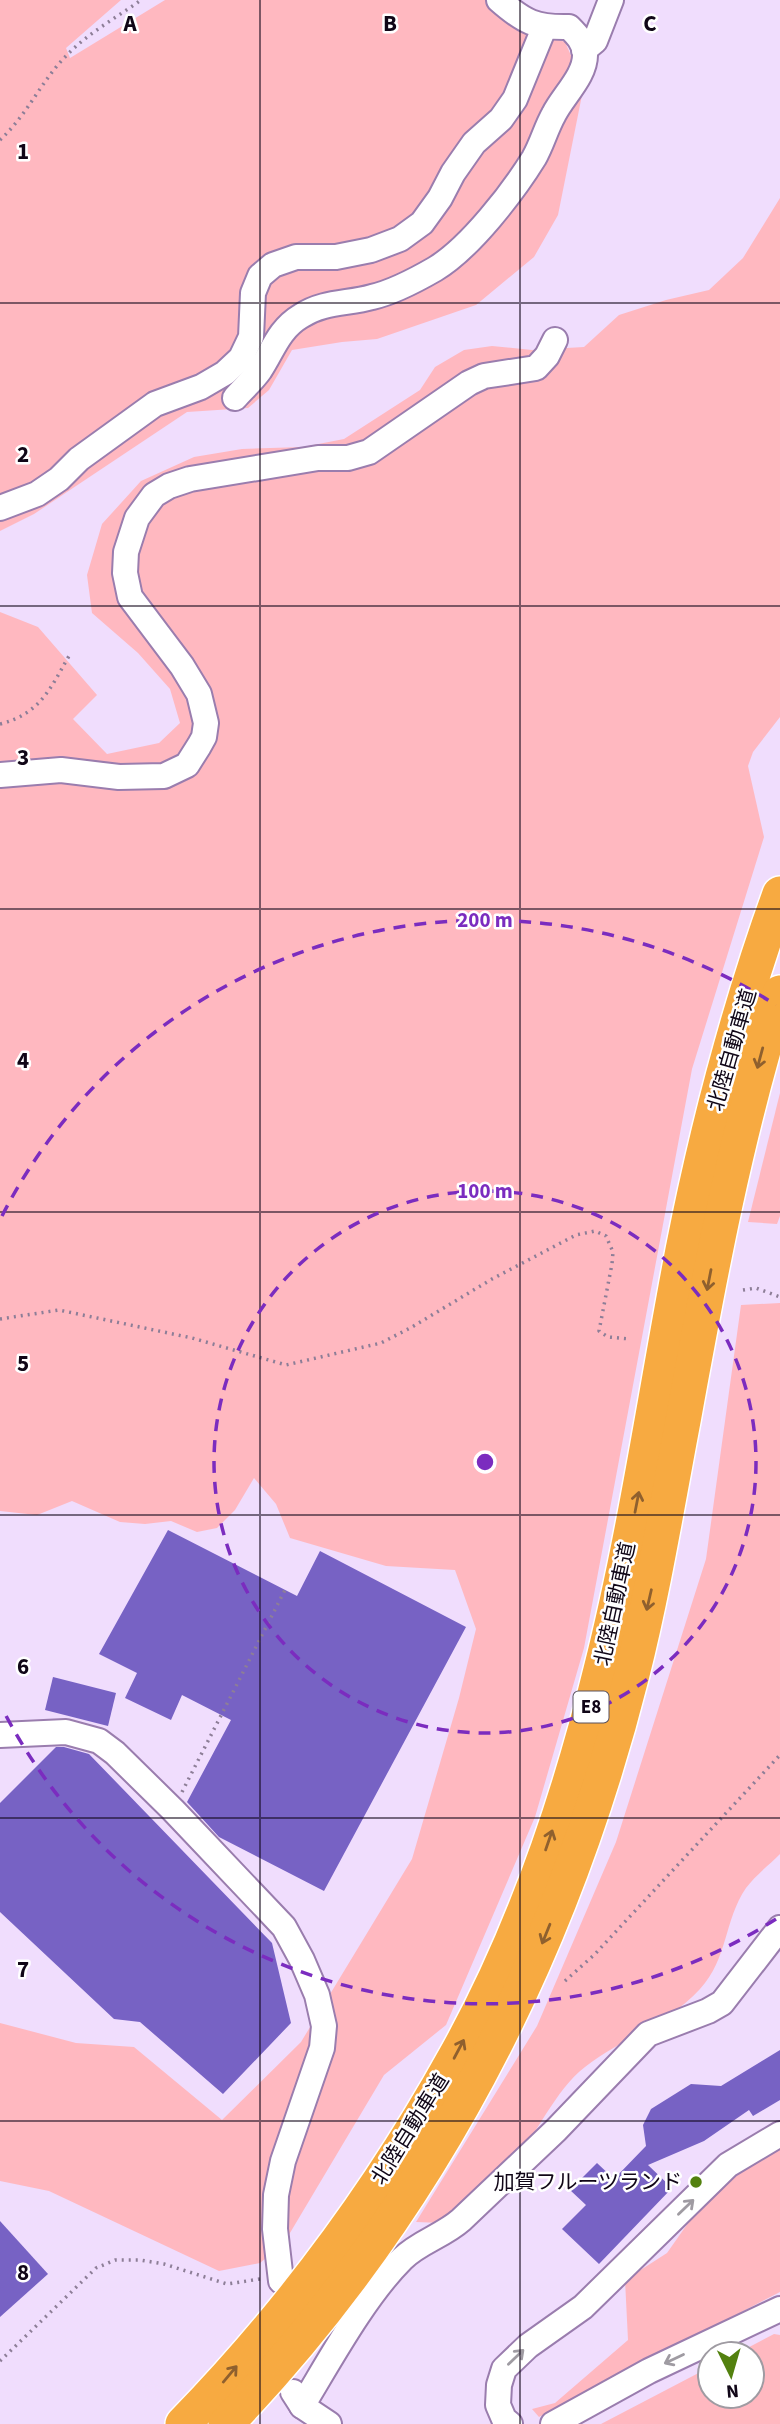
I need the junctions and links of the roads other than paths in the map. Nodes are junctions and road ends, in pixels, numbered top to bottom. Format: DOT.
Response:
graph roads {
  1 [pos="499,0"];
  2 [pos="611,0"];
  3 [pos="544,28"];
  4 [pos="584,50"];
  5 [pos="555,340"];
  6 [pos="235,398"];
  7 [pos="0,508"];
  8 [pos="0,775"];
  9 [pos="780,894"];
  10 [pos="780,993"];
  11 [pos="0,1735"];
  12 [pos="780,1928"];
  13 [pos="779,2133"];
  14 [pos="280,2278"];
  15 [pos="780,2309"];
  16 [pos="503,2422"];
  17 [pos="183,2424"];
  18 [pos="226,2424"];
  19 [pos="329,2424"];
  20 [pos="553,2424"];
  1 -- 3 [label="street"];
  2 -- 4 [label="street"];
  3 -- 4 [label="street"];
  3 -- 7 [label="street"];
  4 -- 6 [label="street"];
  5 -- 8 [label="street"];
  17 -- 9 [label="highway, 北陸自動車道 / E8, one-way"];
  10 -- 18 [label="highway, 北陸自動車道 / E8, one-way"];
  11 -- 14 [label="street"];
  12 -- 19 [label="street"];
  16 -- 13 [label="street, one-way"];
  15 -- 20 [label="street, one-way"];
}
